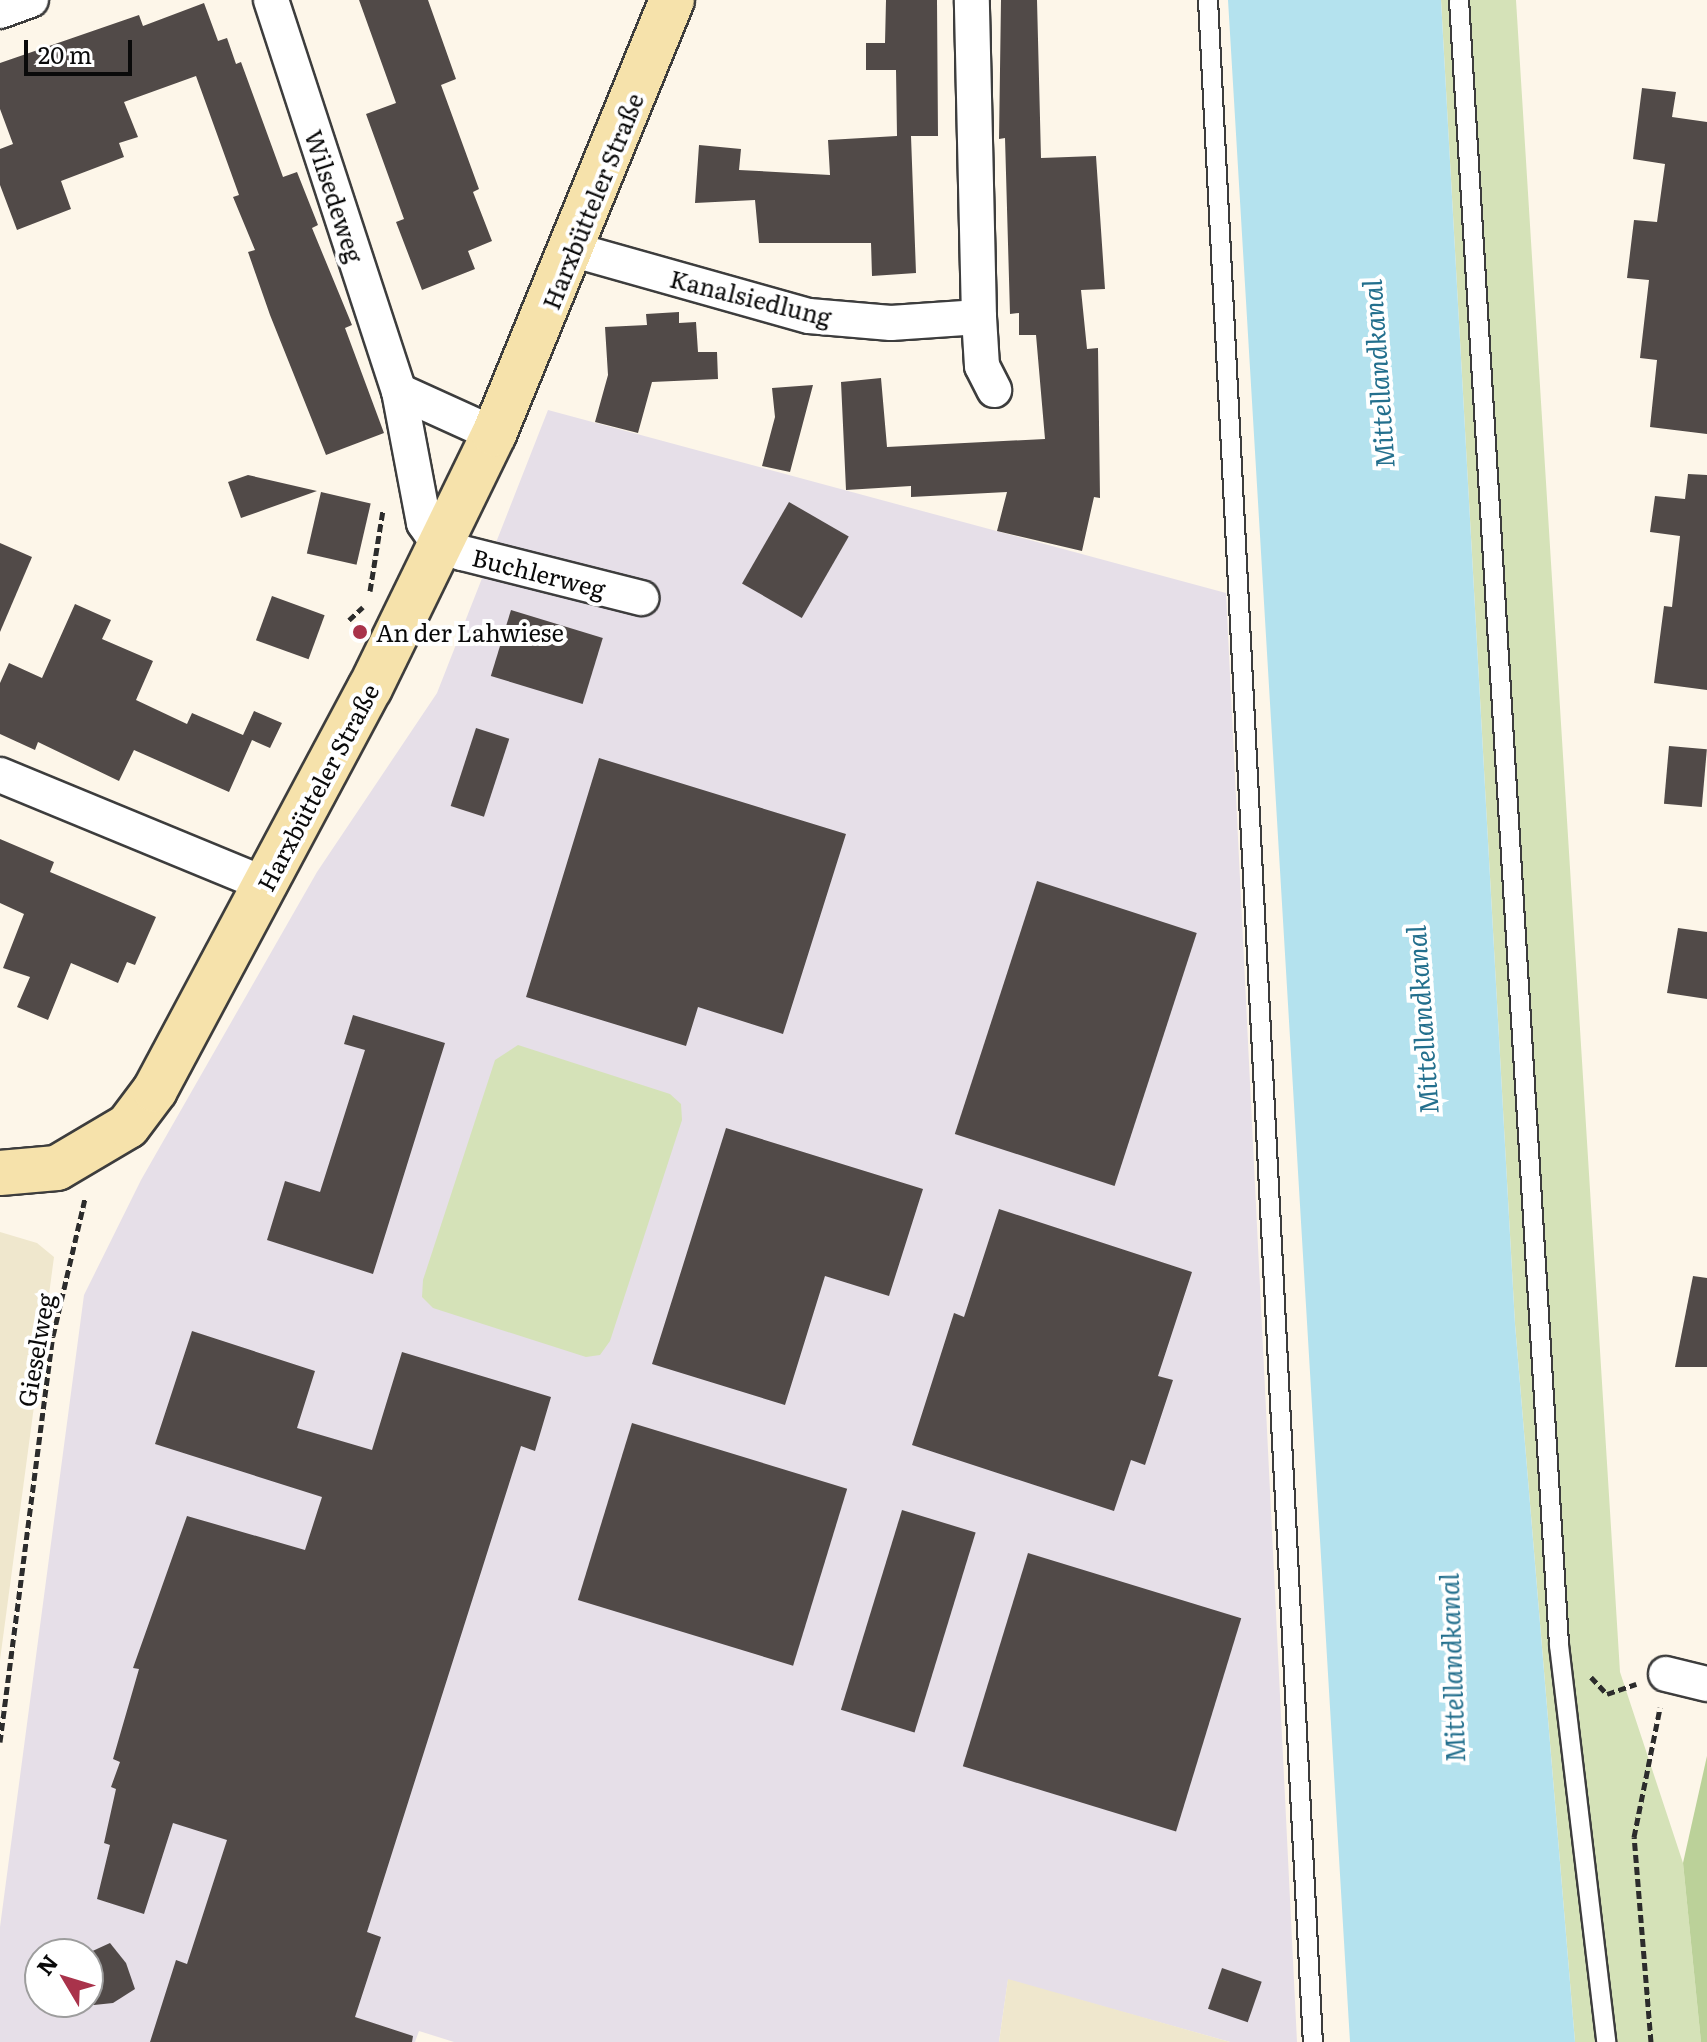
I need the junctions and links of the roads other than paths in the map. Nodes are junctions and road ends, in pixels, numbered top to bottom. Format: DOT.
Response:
graph roads {
  1 [pos="31,0"];
  2 [pos="271,0"];
  3 [pos="672,0"];
  4 [pos="972,0"];
  5 [pos="1208,0"];
  6 [pos="1459,0"];
  7 [pos="0,11"];
  8 [pos="574,250"];
  9 [pos="979,317"];
  10 [pos="994,390"];
  11 [pos="399,391"];
  12 [pos="494,434"];
  13 [pos="438,543"];
  14 [pos="641,598"];
  15 [pos="0,775"];
  16 [pos="265,884"];
  17 [pos="0,1173"];
  18 [pos="1666,1674"];
  19 [pos="1707,1684"];
  20 [pos="1313,2042"];
  21 [pos="1606,2042"];
  1 -- 7 [label="street"];
  2 -- 11 [label="street, Wilsedeweg"];
  3 -- 8 [label="street, Harxbütteler Straße"];
  4 -- 9 [label="street"];
  5 -- 20 [label="lane"];
  6 -- 21 [label="lane"];
  8 -- 9 [label="street, Kanalsiedlung"];
  8 -- 12 [label="street, Harxbütteler Straße"];
  9 -- 10 [label="street"];
  11 -- 12 [label="street"];
  11 -- 13 [label="street, Wilsedeweg"];
  12 -- 13 [label="street, Harxbütteler Straße"];
  13 -- 14 [label="street, Buchlerweg"];
  13 -- 16 [label="street, Harxbütteler Straße"];
  15 -- 16 [label="street"];
  16 -- 17 [label="street, Harxbütteler Straße"];
  18 -- 19 [label="street"];
}
